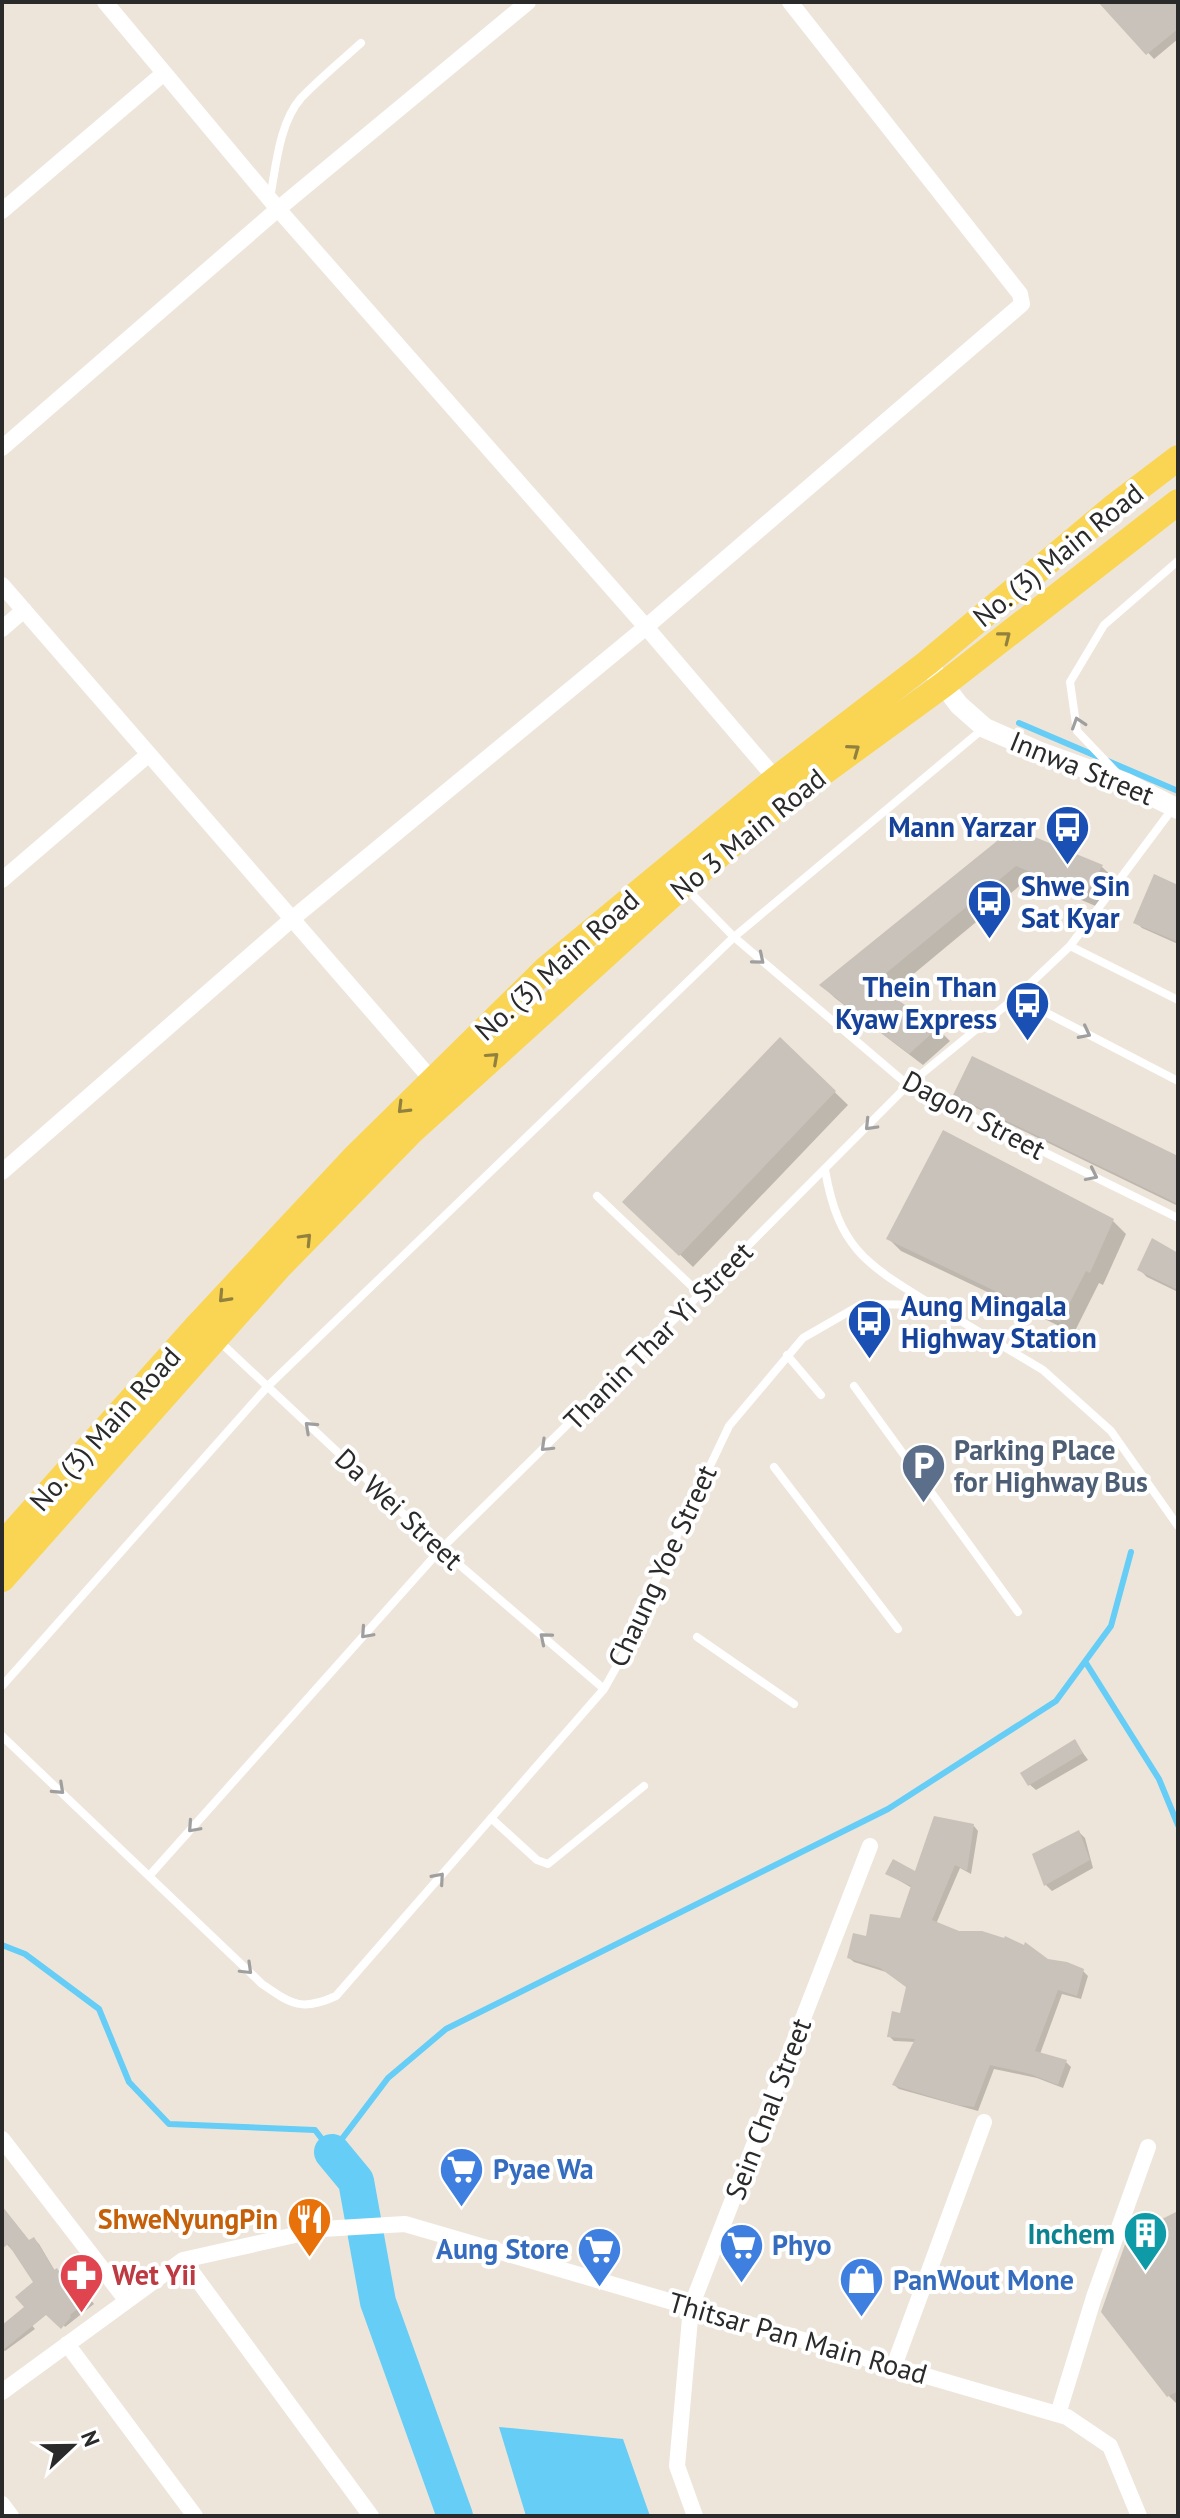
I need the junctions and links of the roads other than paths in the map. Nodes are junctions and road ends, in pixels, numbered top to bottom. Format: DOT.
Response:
graph roads {
  1 [pos="105,2"];
  2 [pos="528,2"];
  3 [pos="790,2"];
  4 [pos="361,43"];
  5 [pos="164,73"];
  6 [pos="274,204"];
  7 [pos="2,211"];
  8 [pos="2,448"];
  9 [pos="1178,458"];
  10 [pos="1178,502"];
  11 [pos="1178,561"];
  12 [pos="2,585"];
  13 [pos="24,610"];
  14 [pos="646,627"];
  15 [pos="2,629"];
  16 [pos="927,663"];
  17 [pos="943,685"];
  18 [pos="985,728"];
  19 [pos="149,754"];
  20 [pos="1126,783"];
  21 [pos="782,788"];
  22 [pos="1176,808"];
  23 [pos="2,880"];
  24 [pos="683,885"];
  25 [pos="292,919"];
  26 [pos="734,937"];
  27 [pos="1070,946"];
  28 [pos="1016,997"];
  29 [pos="1178,1000"];
  30 [pos="1178,1081"];
  31 [pos="908,1085"];
  32 [pos="440,1089"];
  33 [pos="825,1170"];
  34 [pos="2,1172"];
  35 [pos="597,1196"];
  36 [pos="1178,1218"];
  37 [pos="700,1294"];
  38 [pos="934,1305"];
  39 [pos="208,1331"];
  40 [pos="787,1355"];
  41 [pos="268,1386"];
  42 [pos="854,1386"];
  43 [pos="821,1395"];
  44 [pos="774,1467"];
  45 [pos="1178,1526"];
  46 [pos="2,1545"];
  47 [pos="441,1549"];
  48 [pos="2,1579"];
  49 [pos="1018,1612"];
  50 [pos="898,1629"];
  51 [pos="697,1637"];
  52 [pos="2,1686"];
  53 [pos="604,1689"];
  54 [pos="794,1704"];
  55 [pos="2,1736"];
  56 [pos="644,1786"];
  57 [pos="491,1818"];
  58 [pos="870,1846"];
  59 [pos="150,1875"];
  60 [pos="984,2122"];
  61 [pos="2,2139"];
  62 [pos="1148,2147"];
  63 [pos="183,2260"];
  64 [pos="127,2301"];
  65 [pos="691,2307"];
  66 [pos="67,2344"];
  67 [pos="894,2366"];
  68 [pos="2,2392"];
  69 [pos="1058,2414"];
  70 [pos="2,2504"];
  71 [pos="11,2516"];
  72 [pos="195,2516"];
  73 [pos="371,2516"];
  74 [pos="695,2516"];
  75 [pos="1139,2516"];
  1 -- 5 [label="street"];
  2 -- 6 [label="street"];
  3 -- 14 [label="street"];
  4 -- 6 [label="lane"];
  5 -- 6 [label="street"];
  5 -- 7 [label="street"];
  6 -- 8 [label="street"];
  6 -- 14 [label="street"];
  9 -- 16 [label="main road, No. (3) Main Road"];
  17 -- 10 [label="main road, No 3 Main Road, one-way"];
  20 -- 11 [label="lane, one-way"];
  12 -- 13 [label="street"];
  13 -- 15 [label="street"];
  13 -- 19 [label="street"];
  14 -- 21 [label="street"];
  14 -- 25 [label="street"];
  16 -- 17 [label="street, Innwa Street"];
  16 -- 21 [label="main road, No. (3) Main Road"];
  17 -- 18 [label="street, Innwa Street"];
  21 -- 17 [label="main road, No 3 Main Road, one-way"];
  18 -- 20 [label="street, Innwa Street"];
  18 -- 26 [label="lane"];
  19 -- 23 [label="street"];
  19 -- 25 [label="street"];
  20 -- 22 [label="street, Innwa Street"];
  21 -- 24 [label="main road, No 3 Main Road"];
  21 -- 32 [label="main road, No. (3) Main Road"];
  22 -- 27 [label="lane, Thanin Thar Yi Street"];
  24 -- 26 [label="lane, Dagon Street"];
  32 -- 24 [label="main road, No 3 Main Road, one-way"];
  25 -- 32 [label="street"];
  25 -- 34 [label="street"];
  26 -- 31 [label="lane, Dagon Street, one-way"];
  26 -- 41 [label="lane"];
  27 -- 28 [label="lane, Thanin Thar Yi Street"];
  27 -- 29 [label="lane"];
  28 -- 30 [label="lane, one-way"];
  28 -- 31 [label="lane, Thanin Thar Yi Street"];
  31 -- 33 [label="lane, Thanin Thar Yi Street, one-way"];
  31 -- 36 [label="lane, Dagon Street, one-way"];
  32 -- 39 [label="main road, No 3 Main Road"];
  33 -- 37 [label="lane, Thanin Thar Yi Street"];
  33 -- 38 [label="lane"];
  35 -- 37 [label="lane"];
  37 -- 47 [label="lane, Thanin Thar Yi Street, one-way"];
  38 -- 40 [label="lane, Chaung Yoe Street"];
  38 -- 45 [label="lane"];
  39 -- 41 [label="lane, Da Wei Street"];
  39 -- 46 [label="main road, No. (3) Main Road"];
  39 -- 48 [label="main road"];
  40 -- 43 [label="lane"];
  40 -- 53 [label="lane, Chaung Yoe Street"];
  47 -- 41 [label="lane, Da Wei Street, one-way"];
  41 -- 52 [label="lane"];
  42 -- 49 [label="lane"];
  44 -- 50 [label="lane"];
  53 -- 47 [label="lane, Da Wei Street, one-way"];
  47 -- 59 [label="lane, Thanin Thar Yi Street, one-way"];
  51 -- 54 [label="lane"];
  53 -- 57 [label="lane, Chaung Yoe Street"];
  55 -- 59 [label="lane, Chaung Yoe Street, one-way"];
  56 -- 57 [label="lane"];
  59 -- 57 [label="lane, Chaung Yoe Street, one-way"];
  58 -- 65 [label="street, Sein Chal Street"];
  60 -- 67 [label="street"];
  61 -- 64 [label="street"];
  62 -- 69 [label="street"];
  63 -- 64 [label="street"];
  63 -- 65 [label="street, Thitsar Pan Main Road"];
  63 -- 73 [label="street"];
  64 -- 66 [label="street"];
  65 -- 67 [label="street, Thitsar Pan Main Road"];
  65 -- 74 [label="street, Sein Chal Street"];
  66 -- 68 [label="street"];
  66 -- 72 [label="street"];
  67 -- 69 [label="street, Thitsar Pan Main Road"];
  69 -- 75 [label="street, Thitsar Pan Main Road"];
  70 -- 71 [label="street"];
}
